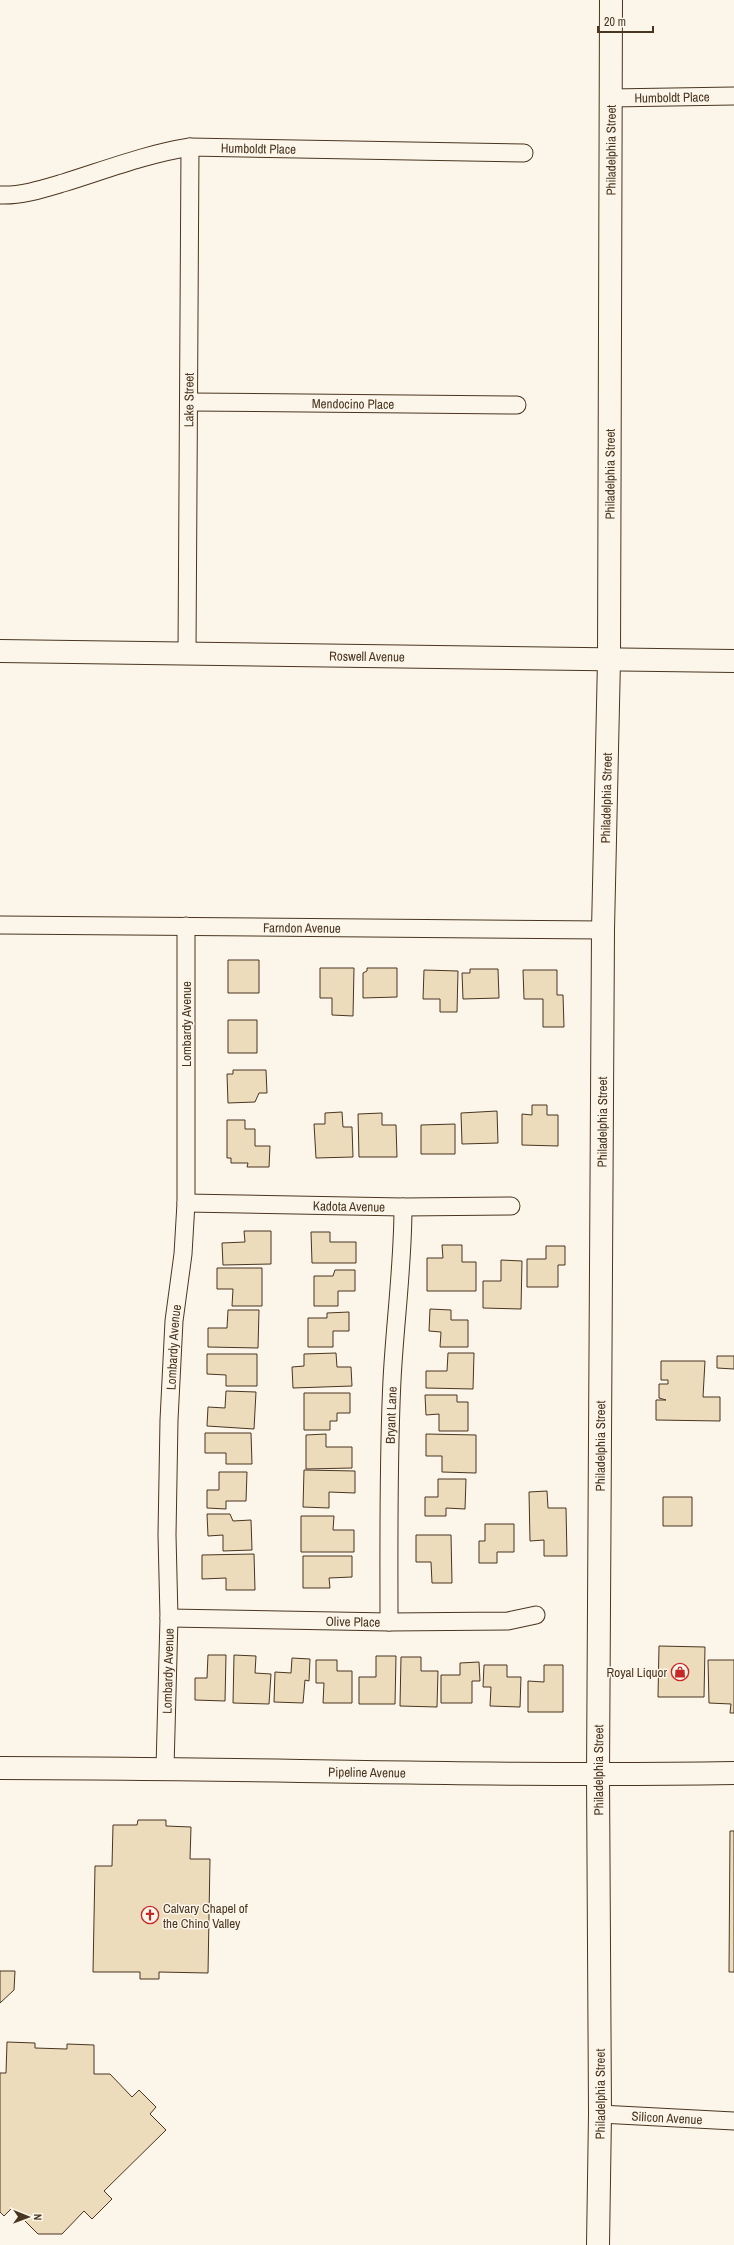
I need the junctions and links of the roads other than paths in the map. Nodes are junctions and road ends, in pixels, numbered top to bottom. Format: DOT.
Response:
graph roads {
  1 [pos="611,0"];
  2 [pos="734,96"];
  3 [pos="610,98"];
  4 [pos="190,147"];
  5 [pos="524,153"];
  6 [pos="0,195"];
  7 [pos="189,402"];
  8 [pos="517,405"];
  9 [pos="0,651"];
  10 [pos="187,653"];
  11 [pos="608,660"];
  12 [pos="734,661"];
  13 [pos="0,925"];
  14 [pos="186,926"];
  15 [pos="604,930"];
  16 [pos="186,1203"];
  17 [pos="511,1206"];
  18 [pos="403,1207"];
  19 [pos="536,1615"];
  20 [pos="169,1618"];
  21 [pos="389,1622"];
  22 [pos="0,1768"];
  23 [pos="165,1768"];
  24 [pos="734,1773"];
  25 [pos="598,1775"];
  26 [pos="600,2114"];
  27 [pos="734,2121"];
  28 [pos="598,2245"];
  1 -- 3 [label="street, Philadelphia Street"];
  2 -- 3 [label="street, Humboldt Place"];
  3 -- 11 [label="street, Philadelphia Street"];
  4 -- 5 [label="street, Humboldt Place"];
  4 -- 6 [label="street, Humboldt Place"];
  4 -- 7 [label="street, Lake Street"];
  7 -- 8 [label="street, Mendocino Place"];
  7 -- 10 [label="street, Lake Street"];
  9 -- 10 [label="street, Roswell Avenue"];
  10 -- 11 [label="street, Roswell Avenue"];
  11 -- 12 [label="street, Roswell Avenue"];
  11 -- 15 [label="street, Philadelphia Street"];
  13 -- 14 [label="street, Farndon Avenue"];
  14 -- 15 [label="street, Farndon Avenue"];
  14 -- 16 [label="street, Lombardy Avenue"];
  15 -- 25 [label="street, Philadelphia Street"];
  16 -- 18 [label="street, Kadota Avenue"];
  16 -- 20 [label="street, Lombardy Avenue"];
  17 -- 18 [label="street, Kadota Avenue"];
  18 -- 21 [label="street, Bryant Lane"];
  19 -- 21 [label="street, Olive Place"];
  20 -- 21 [label="street, Olive Place"];
  20 -- 23 [label="street, Lombardy Avenue"];
  22 -- 23 [label="street, Pipeline Avenue"];
  23 -- 25 [label="street, Pipeline Avenue"];
  24 -- 25 [label="street, Pipeline Avenue"];
  25 -- 26 [label="street, Philadelphia Street"];
  26 -- 27 [label="street, Silicon Avenue"];
  26 -- 28 [label="street, Philadelphia Street"];
}
